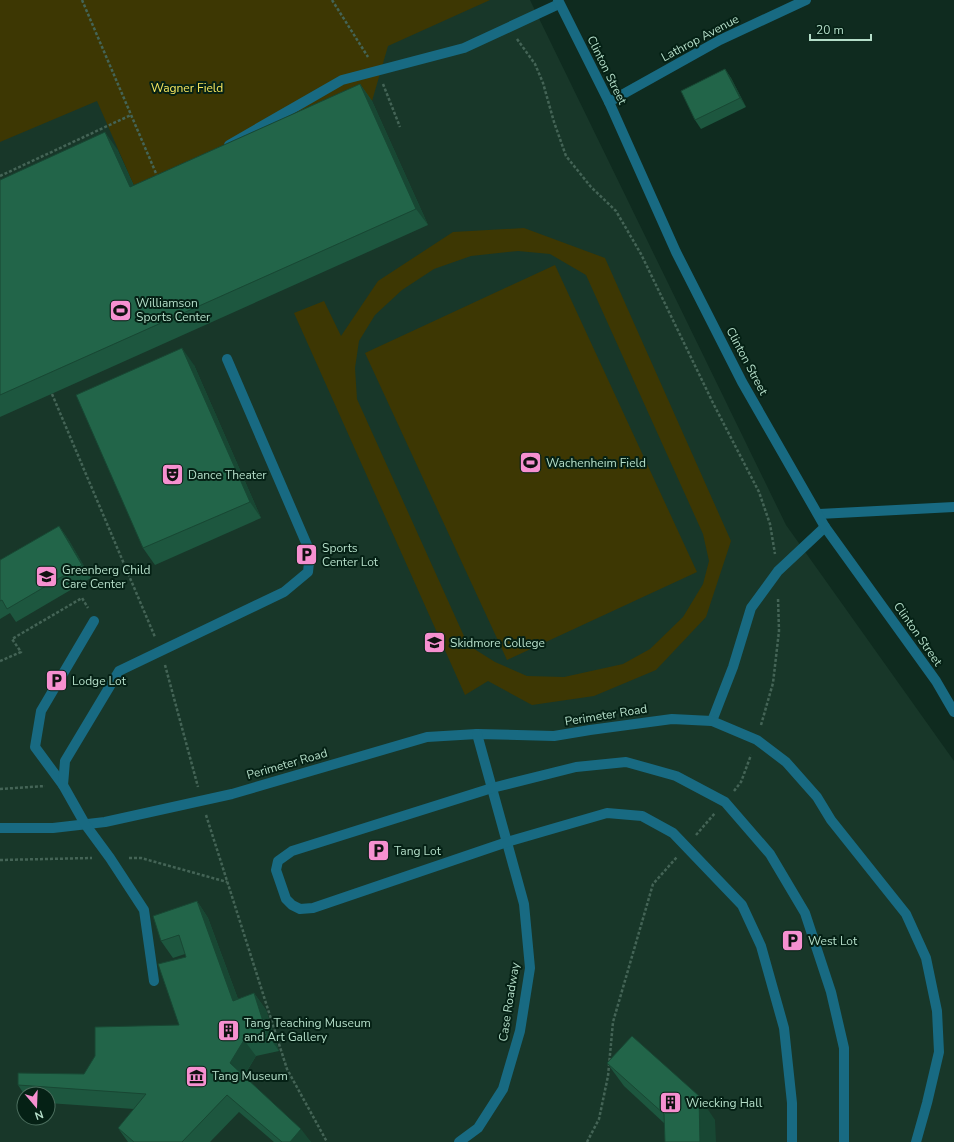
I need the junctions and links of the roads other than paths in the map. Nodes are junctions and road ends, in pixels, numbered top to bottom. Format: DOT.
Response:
graph roads {
  1 [pos="806,0"];
  2 [pos="559,2"];
  3 [pos="609,102"];
  4 [pos="221,149"];
  5 [pos="226,359"];
  6 [pos="954,507"];
  7 [pos="819,514"];
  8 [pos="825,527"];
  9 [pos="94,621"];
  10 [pos="954,712"];
  11 [pos="712,721"];
  12 [pos="477,734"];
  13 [pos="64,785"];
  14 [pos="492,788"];
  15 [pos="85,824"];
  16 [pos="0,828"];
  17 [pos="507,842"];
  18 [pos="154,981"];
  19 [pos="459,1142"];
  20 [pos="792,1142"];
  21 [pos="844,1142"];
  22 [pos="916,1142"];
  1 -- 3 [label="street, Lathrop Avenue"];
  2 -- 3 [label="street, Clinton Street"];
  2 -- 4 [label="street"];
  3 -- 7 [label="street, Clinton Street"];
  5 -- 13 [label="street"];
  6 -- 7 [label="street"];
  7 -- 8 [label="street, Clinton Street"];
  8 -- 10 [label="street, Clinton Street"];
  8 -- 11 [label="street"];
  9 -- 13 [label="street"];
  11 -- 12 [label="street, Perimeter Road"];
  11 -- 22 [label="street, Perimeter Road"];
  12 -- 14 [label="street, Case Roadway"];
  12 -- 15 [label="street, Perimeter Road"];
  13 -- 15 [label="street"];
  14 -- 17 [label="street, Case Roadway"];
  14 -- 17 [label="street"];
  14 -- 21 [label="street"];
  15 -- 16 [label="street, Perimeter Road"];
  15 -- 18 [label="street"];
  17 -- 19 [label="street, Case Roadway"];
  17 -- 20 [label="street"];
}
